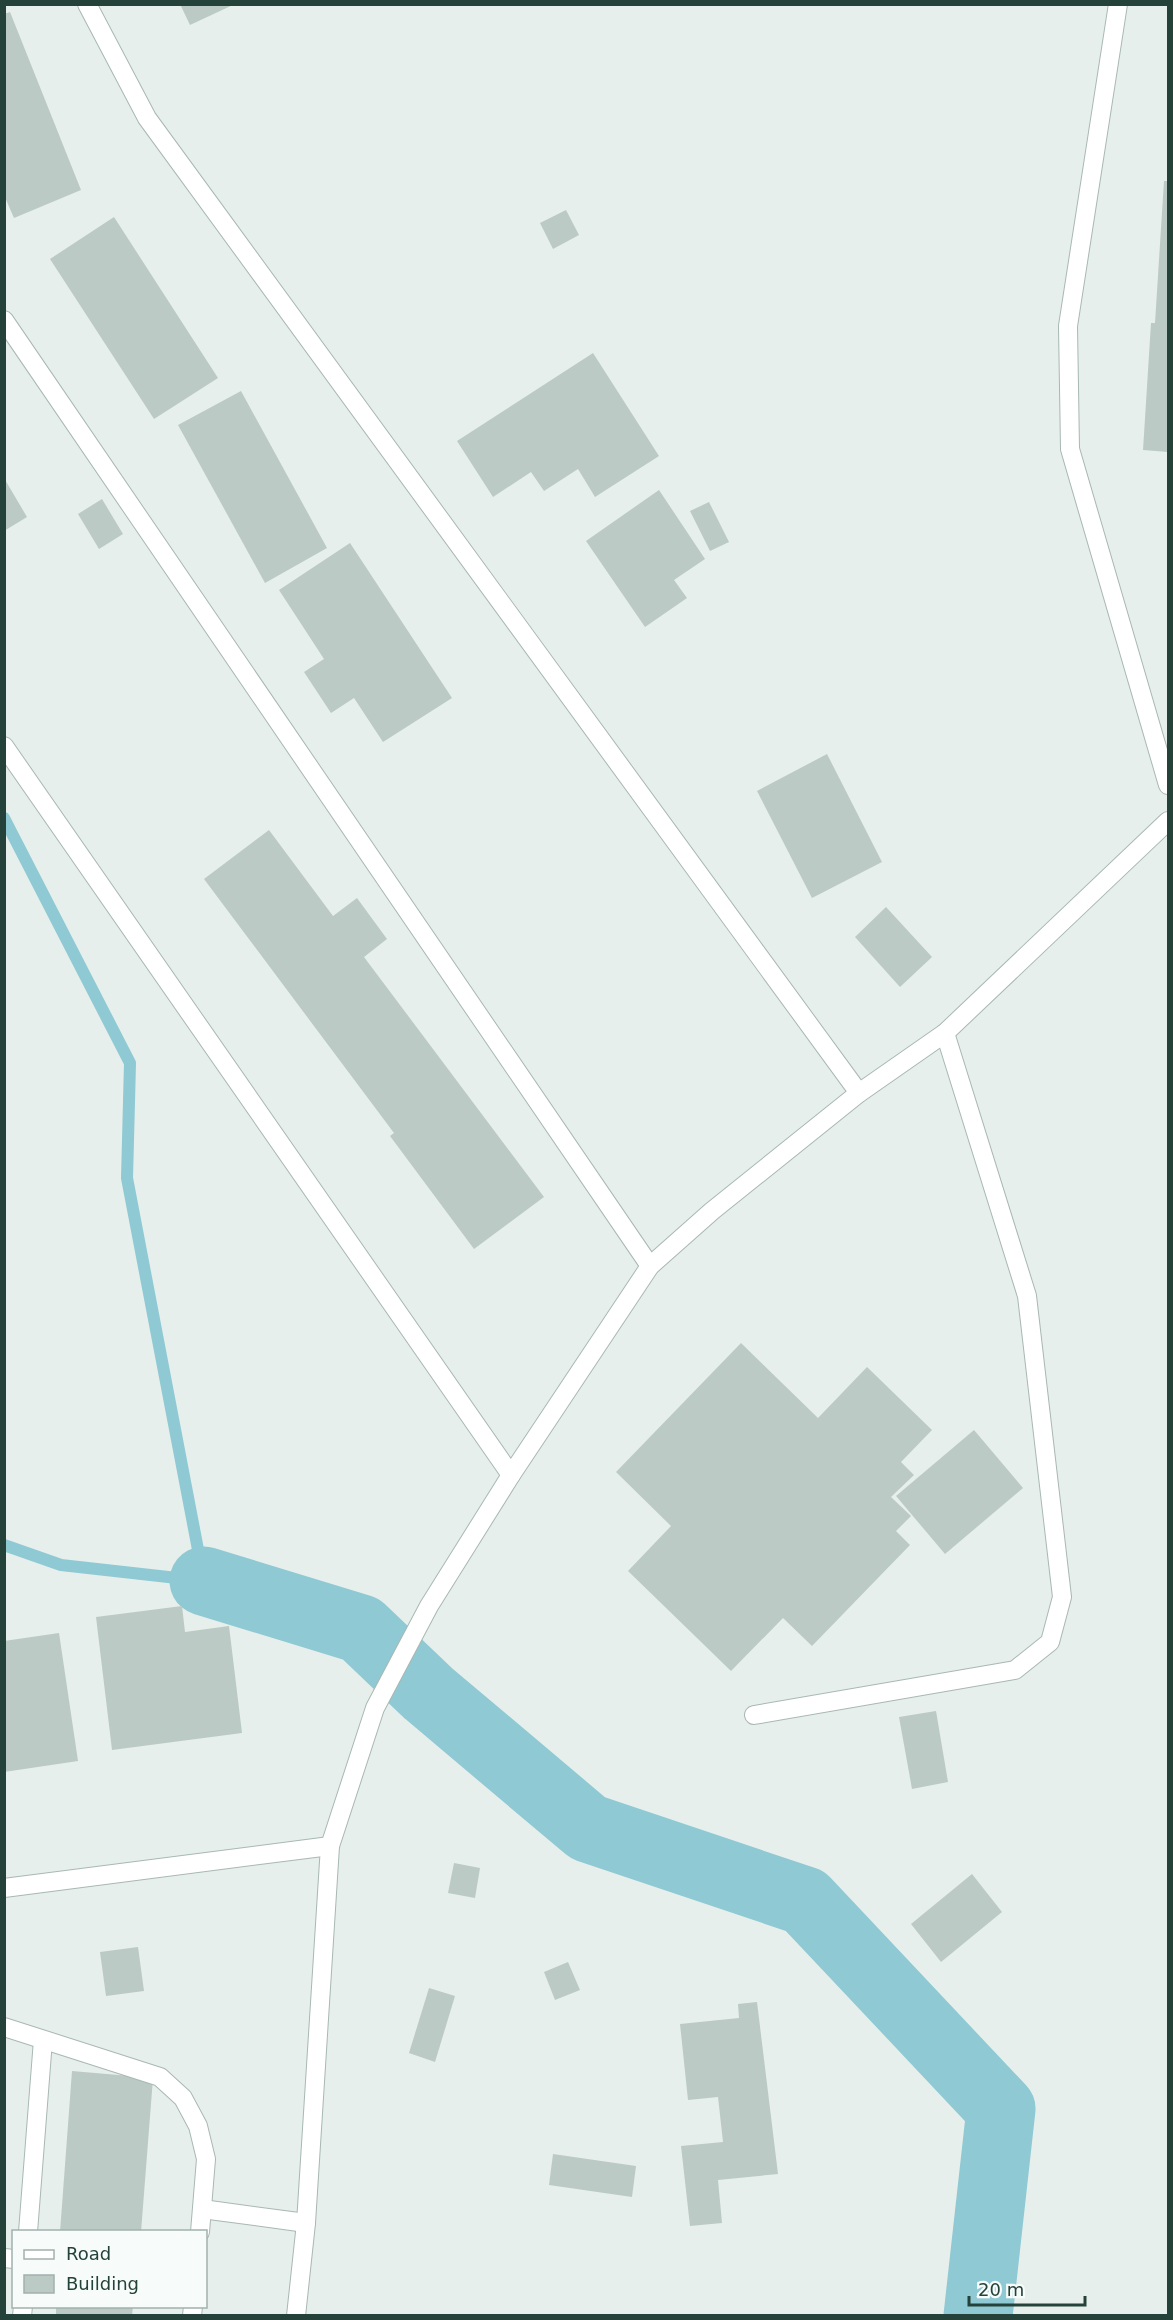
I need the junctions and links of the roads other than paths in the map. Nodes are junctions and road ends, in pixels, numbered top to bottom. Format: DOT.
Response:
graph roads {
  1 [pos="87,4"];
  2 [pos="1118,4"];
  3 [pos="4,320"];
  4 [pos="4,746"];
  5 [pos="1168,784"];
  6 [pos="1168,820"];
  7 [pos="945,1033"];
  8 [pos="859,1093"];
  9 [pos="650,1266"];
  10 [pos="511,1475"];
  11 [pos="754,1715"];
  12 [pos="330,1846"];
  13 [pos="4,1888"];
  14 [pos="4,2027"];
  15 [pos="43,2040"];
  16 [pos="202,2209"];
  17 [pos="306,2223"];
  18 [pos="28,2230"];
  19 [pos="200,2230"];
  20 [pos="296,2316"];
  1 -- 8 [label="street"];
  2 -- 5 [label="street"];
  3 -- 9 [label="street"];
  4 -- 10 [label="street"];
  6 -- 7 [label="street"];
  7 -- 8 [label="street"];
  7 -- 11 [label="street"];
  8 -- 9 [label="street"];
  9 -- 10 [label="street"];
  10 -- 12 [label="street"];
  12 -- 13 [label="street"];
  12 -- 17 [label="street"];
  14 -- 15 [label="street"];
  15 -- 16 [label="street"];
  15 -- 18 [label="street"];
  16 -- 17 [label="street"];
  16 -- 19 [label="street"];
  17 -- 20 [label="street"];
}
